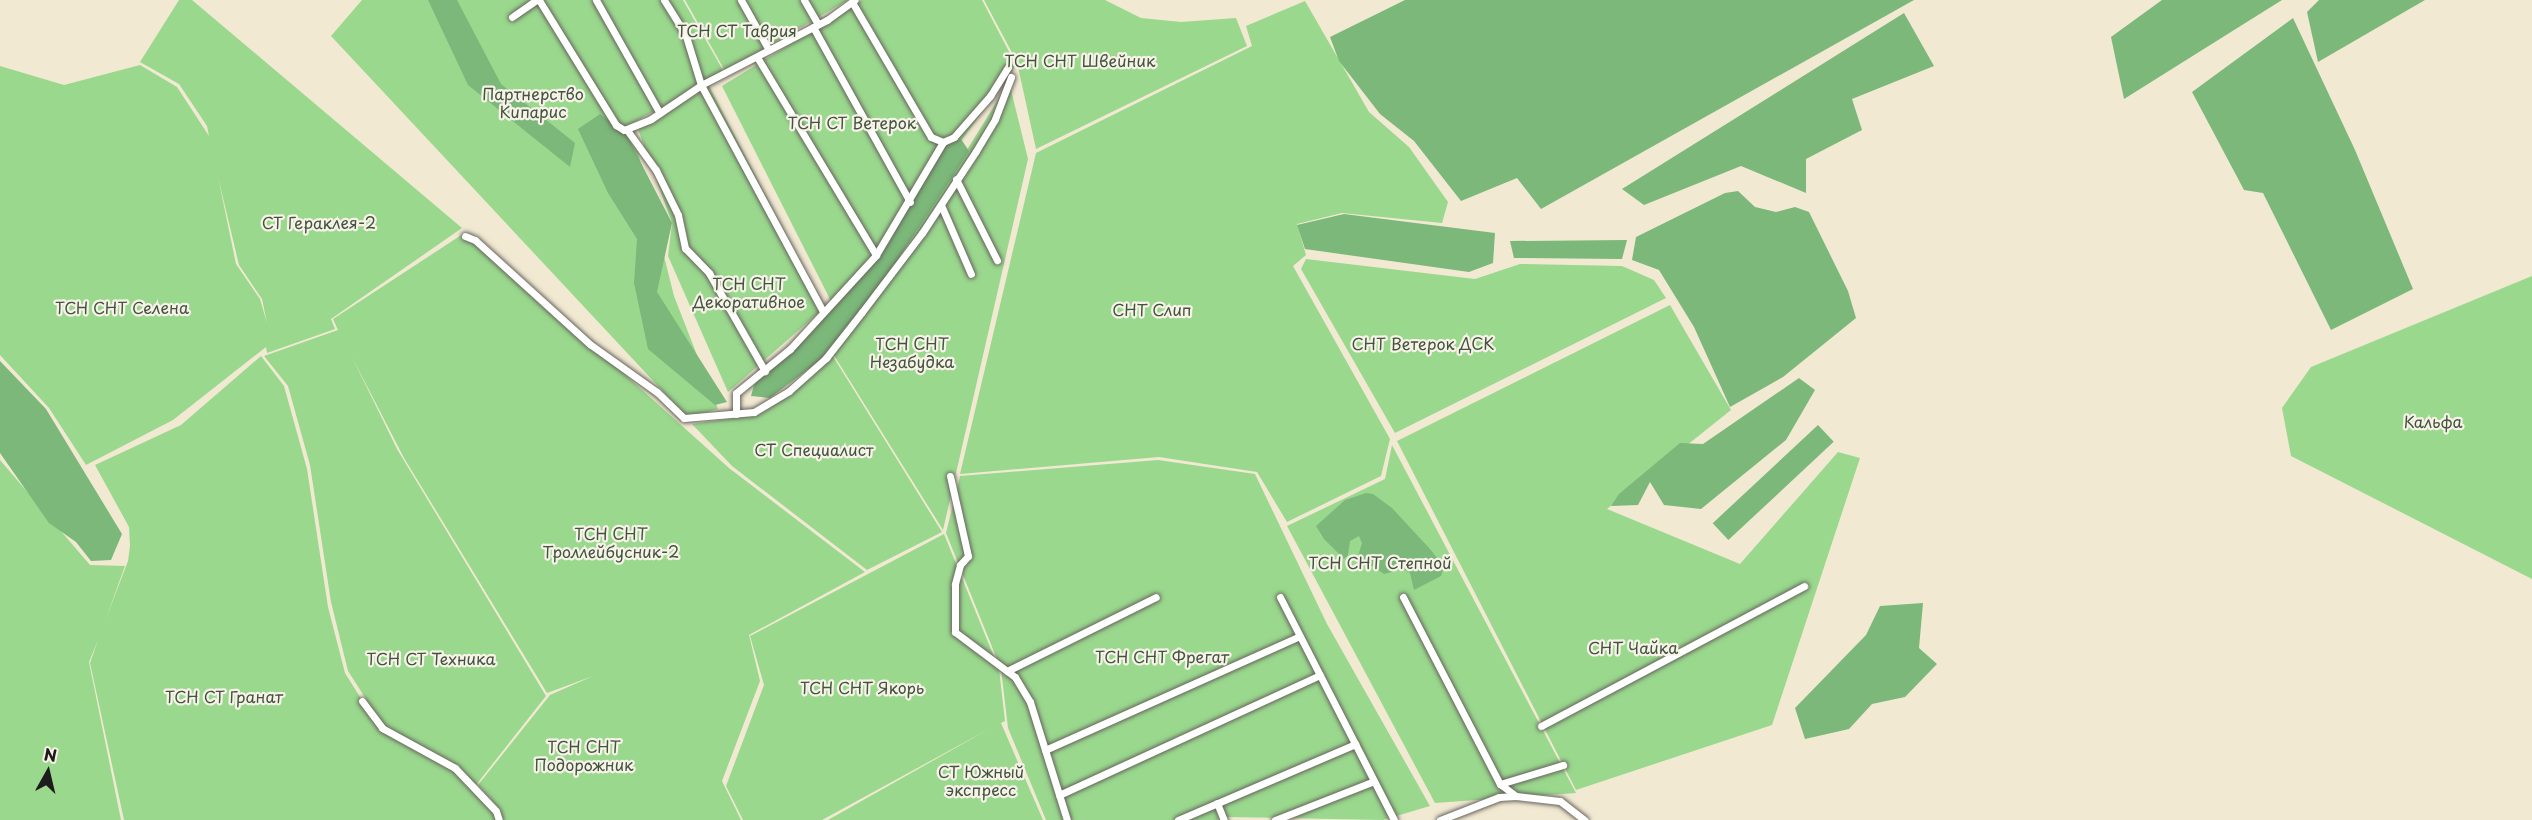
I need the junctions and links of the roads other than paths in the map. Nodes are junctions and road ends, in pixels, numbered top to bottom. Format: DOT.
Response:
graph roads {
  1 [pos="537,0"];
  2 [pos="596,0"];
  3 [pos="664,0"];
  4 [pos="741,0"];
  5 [pos="804,0"];
  6 [pos="854,1"];
  7 [pos="512,17"];
  8 [pos="815,26"];
  9 [pos="770,50"];
  10 [pos="757,57"];
  11 [pos="1008,67"];
  12 [pos="1011,77"];
  13 [pos="701,85"];
  14 [pos="659,112"];
  15 [pos="627,130"];
  16 [pos="943,142"];
  17 [pos="956,179"];
  18 [pos="910,202"];
  19 [pos="940,205"];
  20 [pos="465,236"];
  21 [pos="876,255"];
  22 [pos="997,260"];
  23 [pos="971,274"];
  24 [pos="823,312"];
  25 [pos="765,371"];
  26 [pos="736,414"];
  27 [pos="950,476"];
  28 [pos="1804,586"];
  29 [pos="1156,597"];
  30 [pos="1280,597"];
  31 [pos="1403,597"];
  32 [pos="1299,636"];
  33 [pos="1007,671"];
  34 [pos="1320,675"];
  35 [pos="362,701"];
  36 [pos="1541,726"];
  37 [pos="1355,744"];
  38 [pos="1045,750"];
  39 [pos="1563,765"];
  40 [pos="1374,781"];
  41 [pos="1500,784"];
  42 [pos="1059,795"];
  43 [pos="1516,796"];
  44 [pos="1216,803"];
  45 [pos="499,820"];
  46 [pos="1067,820"];
  47 [pos="1178,820"];
  48 [pos="1224,820"];
  49 [pos="1275,820"];
  50 [pos="1394,820"];
  51 [pos="1440,820"];
  52 [pos="1584,820"];
  1 -- 7 [label="street"];
  1 -- 15 [label="street"];
  2 -- 14 [label="street"];
  3 -- 13 [label="street"];
  4 -- 9 [label="street"];
  5 -- 8 [label="street"];
  6 -- 8 [label="street"];
  6 -- 16 [label="street"];
  8 -- 9 [label="street"];
  8 -- 18 [label="street"];
  9 -- 10 [label="street"];
  10 -- 13 [label="street"];
  10 -- 21 [label="street"];
  11 -- 16 [label="street"];
  12 -- 17 [label="street"];
  13 -- 14 [label="street"];
  13 -- 24 [label="street"];
  14 -- 15 [label="street"];
  15 -- 25 [label="street"];
  16 -- 18 [label="street"];
  17 -- 19 [label="street"];
  17 -- 22 [label="street"];
  18 -- 21 [label="street"];
  19 -- 23 [label="street"];
  19 -- 26 [label="street"];
  20 -- 26 [label="street"];
  21 -- 24 [label="street"];
  24 -- 25 [label="street"];
  25 -- 26 [label="street"];
  27 -- 33 [label="street"];
  28 -- 36 [label="street"];
  29 -- 33 [label="street"];
  30 -- 32 [label="street"];
  31 -- 41 [label="street"];
  32 -- 34 [label="street"];
  32 -- 38 [label="street"];
  33 -- 38 [label="street"];
  34 -- 37 [label="street"];
  34 -- 42 [label="street"];
  35 -- 45 [label="street"];
  37 -- 40 [label="street"];
  37 -- 44 [label="street"];
  38 -- 42 [label="street"];
  39 -- 41 [label="street"];
  40 -- 49 [label="street"];
  40 -- 50 [label="street"];
  41 -- 43 [label="street"];
  42 -- 46 [label="street"];
  43 -- 51 [label="street"];
  43 -- 52 [label="street"];
  44 -- 47 [label="street"];
  44 -- 48 [label="street"];
}
